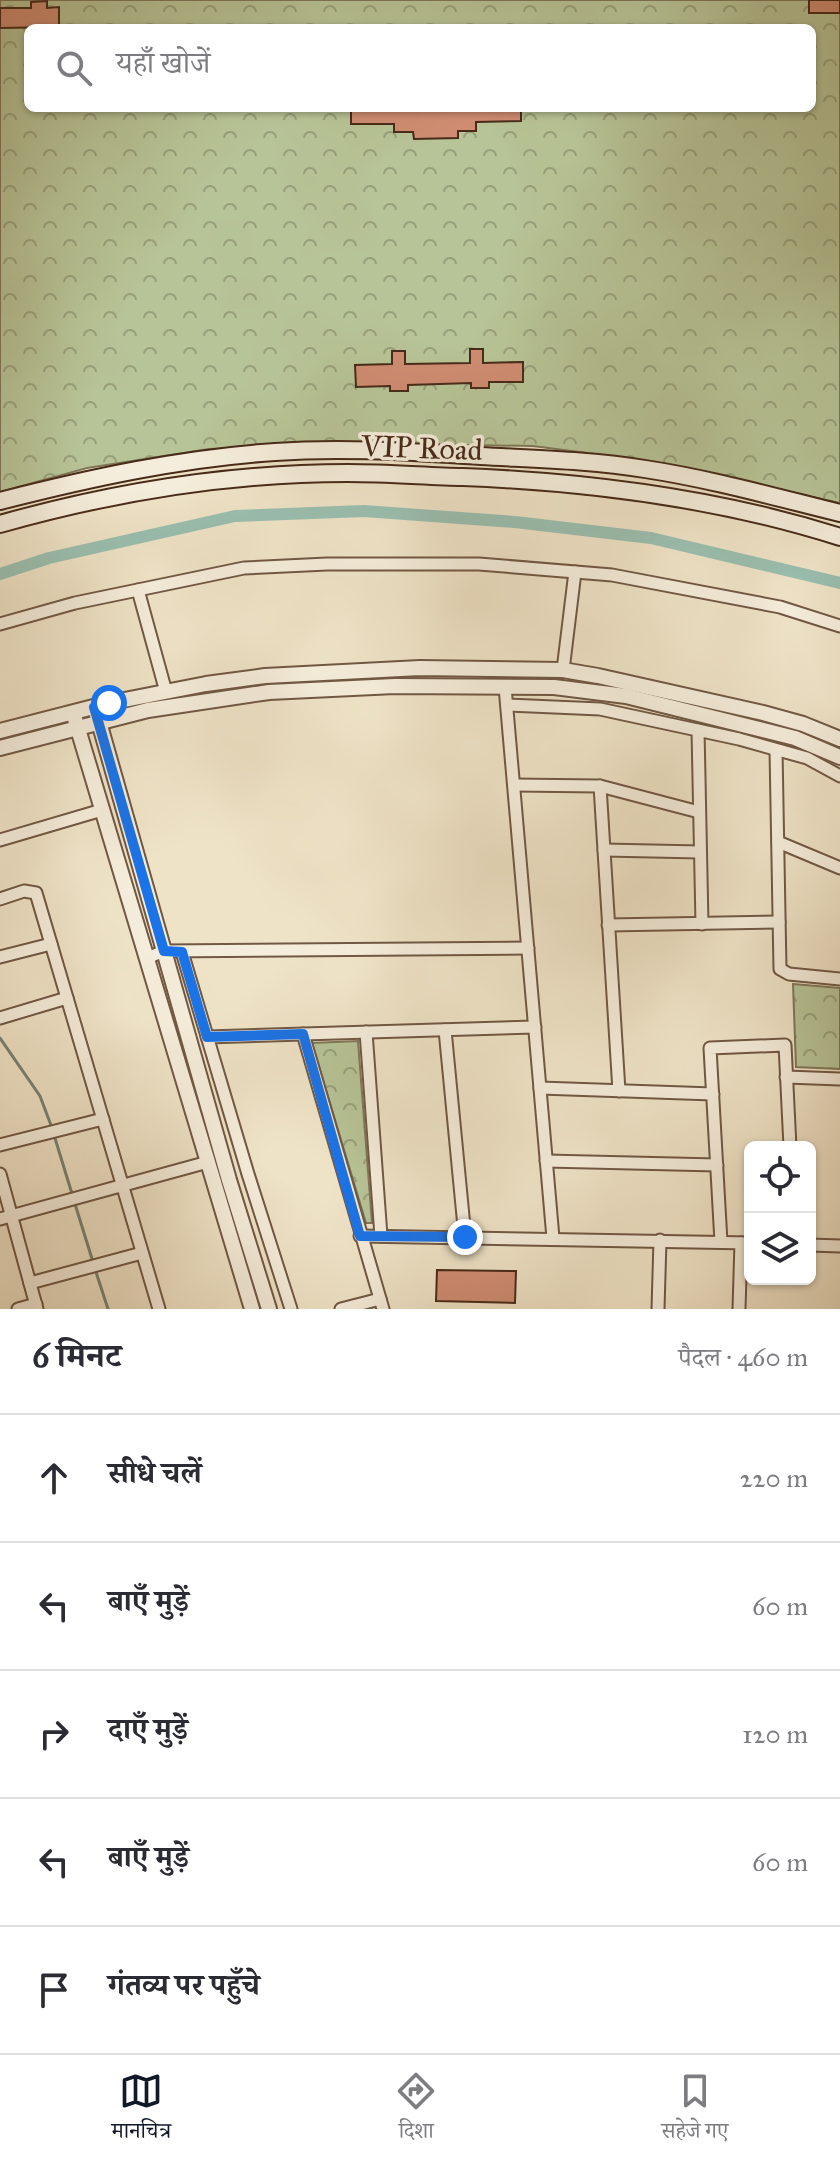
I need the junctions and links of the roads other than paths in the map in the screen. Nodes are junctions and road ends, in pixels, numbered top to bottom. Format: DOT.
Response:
graph roads {
  1 [pos="0,501"];
  2 [pos="840,513"];
  3 [pos="0,524"];
  4 [pos="840,537"];
  5 [pos="575,572"];
  6 [pos="138,590"];
  7 [pos="0,624"];
  8 [pos="840,626"];
  9 [pos="563,670"];
  10 [pos="505,687"];
  11 [pos="166,692"];
  12 [pos="507,705"];
  13 [pos="94,707"];
  14 [pos="73,712"];
  15 [pos="99,722"];
  16 [pos="78,728"];
  17 [pos="698,730"];
  18 [pos="0,731"];
  19 [pos="840,739"];
  20 [pos="0,748"];
  21 [pos="776,750"];
  22 [pos="840,757"];
  23 [pos="840,776"];
  24 [pos="514,785"];
  25 [pos="600,786"];
  26 [pos="102,810"];
  27 [pos="699,812"];
  28 [pos="0,840"];
  29 [pos="778,842"];
  30 [pos="604,850"];
  31 [pos="700,852"];
  32 [pos="840,868"];
  33 [pos="0,899"];
  34 [pos="779,922"];
  35 [pos="702,924"];
  36 [pos="608,925"];
  37 [pos="51,944"];
  38 [pos="528,948"];
  39 [pos="164,951"];
  40 [pos="182,952"];
  41 [pos="0,957"];
  42 [pos="147,958"];
  43 [pos="840,979"];
  44 [pos="67,998"];
  45 [pos="0,1018"];
  46 [pos="535,1027"];
  47 [pos="445,1030"];
  48 [pos="366,1032"];
  49 [pos="303,1034"];
  50 [pos="207,1037"];
  51 [pos="786,1077"];
  52 [pos="840,1079"];
  53 [pos="540,1088"];
  54 [pos="619,1091"];
  55 [pos="713,1094"];
  56 [pos="103,1119"];
  57 [pos="790,1141"];
  58 [pos="0,1145"];
  59 [pos="546,1161"];
  60 [pos="208,1162"];
  61 [pos="717,1165"];
  62 [pos="0,1174"];
  63 [pos="123,1186"];
  64 [pos="6,1218"];
  65 [pos="360,1236"];
  66 [pos="381,1236"];
  67 [pos="465,1237"];
  68 [pos="553,1238"];
  69 [pos="660,1240"];
  70 [pos="721,1242"];
  71 [pos="744,1243"];
  72 [pos="816,1245"];
  73 [pos="840,1246"];
  74 [pos="142,1253"];
  75 [pos="744,1262"];
  76 [pos="30,1283"];
  77 [pos="381,1304"];
  78 [pos="36,1307"];
  79 [pos="18,1309"];
  80 [pos="159,1309"];
  81 [pos="252,1309"];
  82 [pos="269,1309"];
  83 [pos="291,1309"];
  84 [pos="341,1309"];
  85 [pos="658,1309"];
  86 [pos="739,1309"];
  1 -- 2 [label="main road, VIP Road"];
  3 -- 4 [label="main road, VIP Road"];
  5 -- 6 [label="street"];
  5 -- 8 [label="street"];
  5 -- 9 [label="street"];
  6 -- 7 [label="street"];
  6 -- 11 [label="street"];
  9 -- 11 [label="street"];
  9 -- 19 [label="street"];
  10 -- 12 [label="street"];
  10 -- 15 [label="street"];
  10 -- 22 [label="street"];
  11 -- 13 [label="street"];
  12 -- 17 [label="street"];
  12 -- 24 [label="street"];
  13 -- 14 [label="street"];
  13 -- 15 [label="street"];
  14 -- 16 [label="street"];
  14 -- 18 [label="street"];
  15 -- 16 [label="street"];
  15 -- 39 [label="street"];
  16 -- 20 [label="street"];
  16 -- 26 [label="street"];
  17 -- 21 [label="street"];
  17 -- 27 [label="street"];
  21 -- 23 [label="street"];
  21 -- 29 [label="street"];
  24 -- 25 [label="street"];
  24 -- 38 [label="street"];
  25 -- 27 [label="street"];
  25 -- 30 [label="street"];
  26 -- 28 [label="street"];
  26 -- 42 [label="street"];
  27 -- 31 [label="street"];
  29 -- 32 [label="street"];
  29 -- 34 [label="street"];
  30 -- 31 [label="street"];
  30 -- 36 [label="street"];
  31 -- 35 [label="street"];
  33 -- 37 [label="street"];
  34 -- 35 [label="street"];
  34 -- 43 [label="street"];
  35 -- 36 [label="street"];
  36 -- 54 [label="street"];
  37 -- 41 [label="street"];
  37 -- 44 [label="street"];
  38 -- 40 [label="street"];
  38 -- 46 [label="street"];
  39 -- 40 [label="street"];
  39 -- 42 [label="street"];
  39 -- 82 [label="street"];
  40 -- 50 [label="street"];
  42 -- 60 [label="street"];
  44 -- 45 [label="street"];
  44 -- 56 [label="street"];
  46 -- 47 [label="street"];
  46 -- 53 [label="street"];
  47 -- 48 [label="street"];
  47 -- 67 [label="street"];
  48 -- 49 [label="street"];
  48 -- 66 [label="street"];
  49 -- 50 [label="street"];
  49 -- 65 [label="street"];
  50 -- 83 [label="street"];
  51 -- 52 [label="street"];
  51 -- 55 [label="street"];
  51 -- 57 [label="street"];
  53 -- 54 [label="street"];
  53 -- 59 [label="street"];
  54 -- 55 [label="street"];
  55 -- 61 [label="street"];
  56 -- 58 [label="street"];
  56 -- 63 [label="street"];
  59 -- 61 [label="street"];
  59 -- 68 [label="street"];
  60 -- 63 [label="street"];
  60 -- 81 [label="street"];
  61 -- 70 [label="street"];
  62 -- 64 [label="street"];
  63 -- 64 [label="street"];
  63 -- 74 [label="street"];
  64 -- 76 [label="street"];
  65 -- 66 [label="street"];
  65 -- 77 [label="street"];
  66 -- 67 [label="street"];
  67 -- 68 [label="street"];
  68 -- 69 [label="street"];
  69 -- 70 [label="street"];
  69 -- 85 [label="street"];
  70 -- 71 [label="street"];
  72 -- 73 [label="street"];
  74 -- 76 [label="street"];
  74 -- 80 [label="street"];
  75 -- 86 [label="street"];
  76 -- 78 [label="street"];
  77 -- 84 [label="street"];
  78 -- 79 [label="street"];
}
